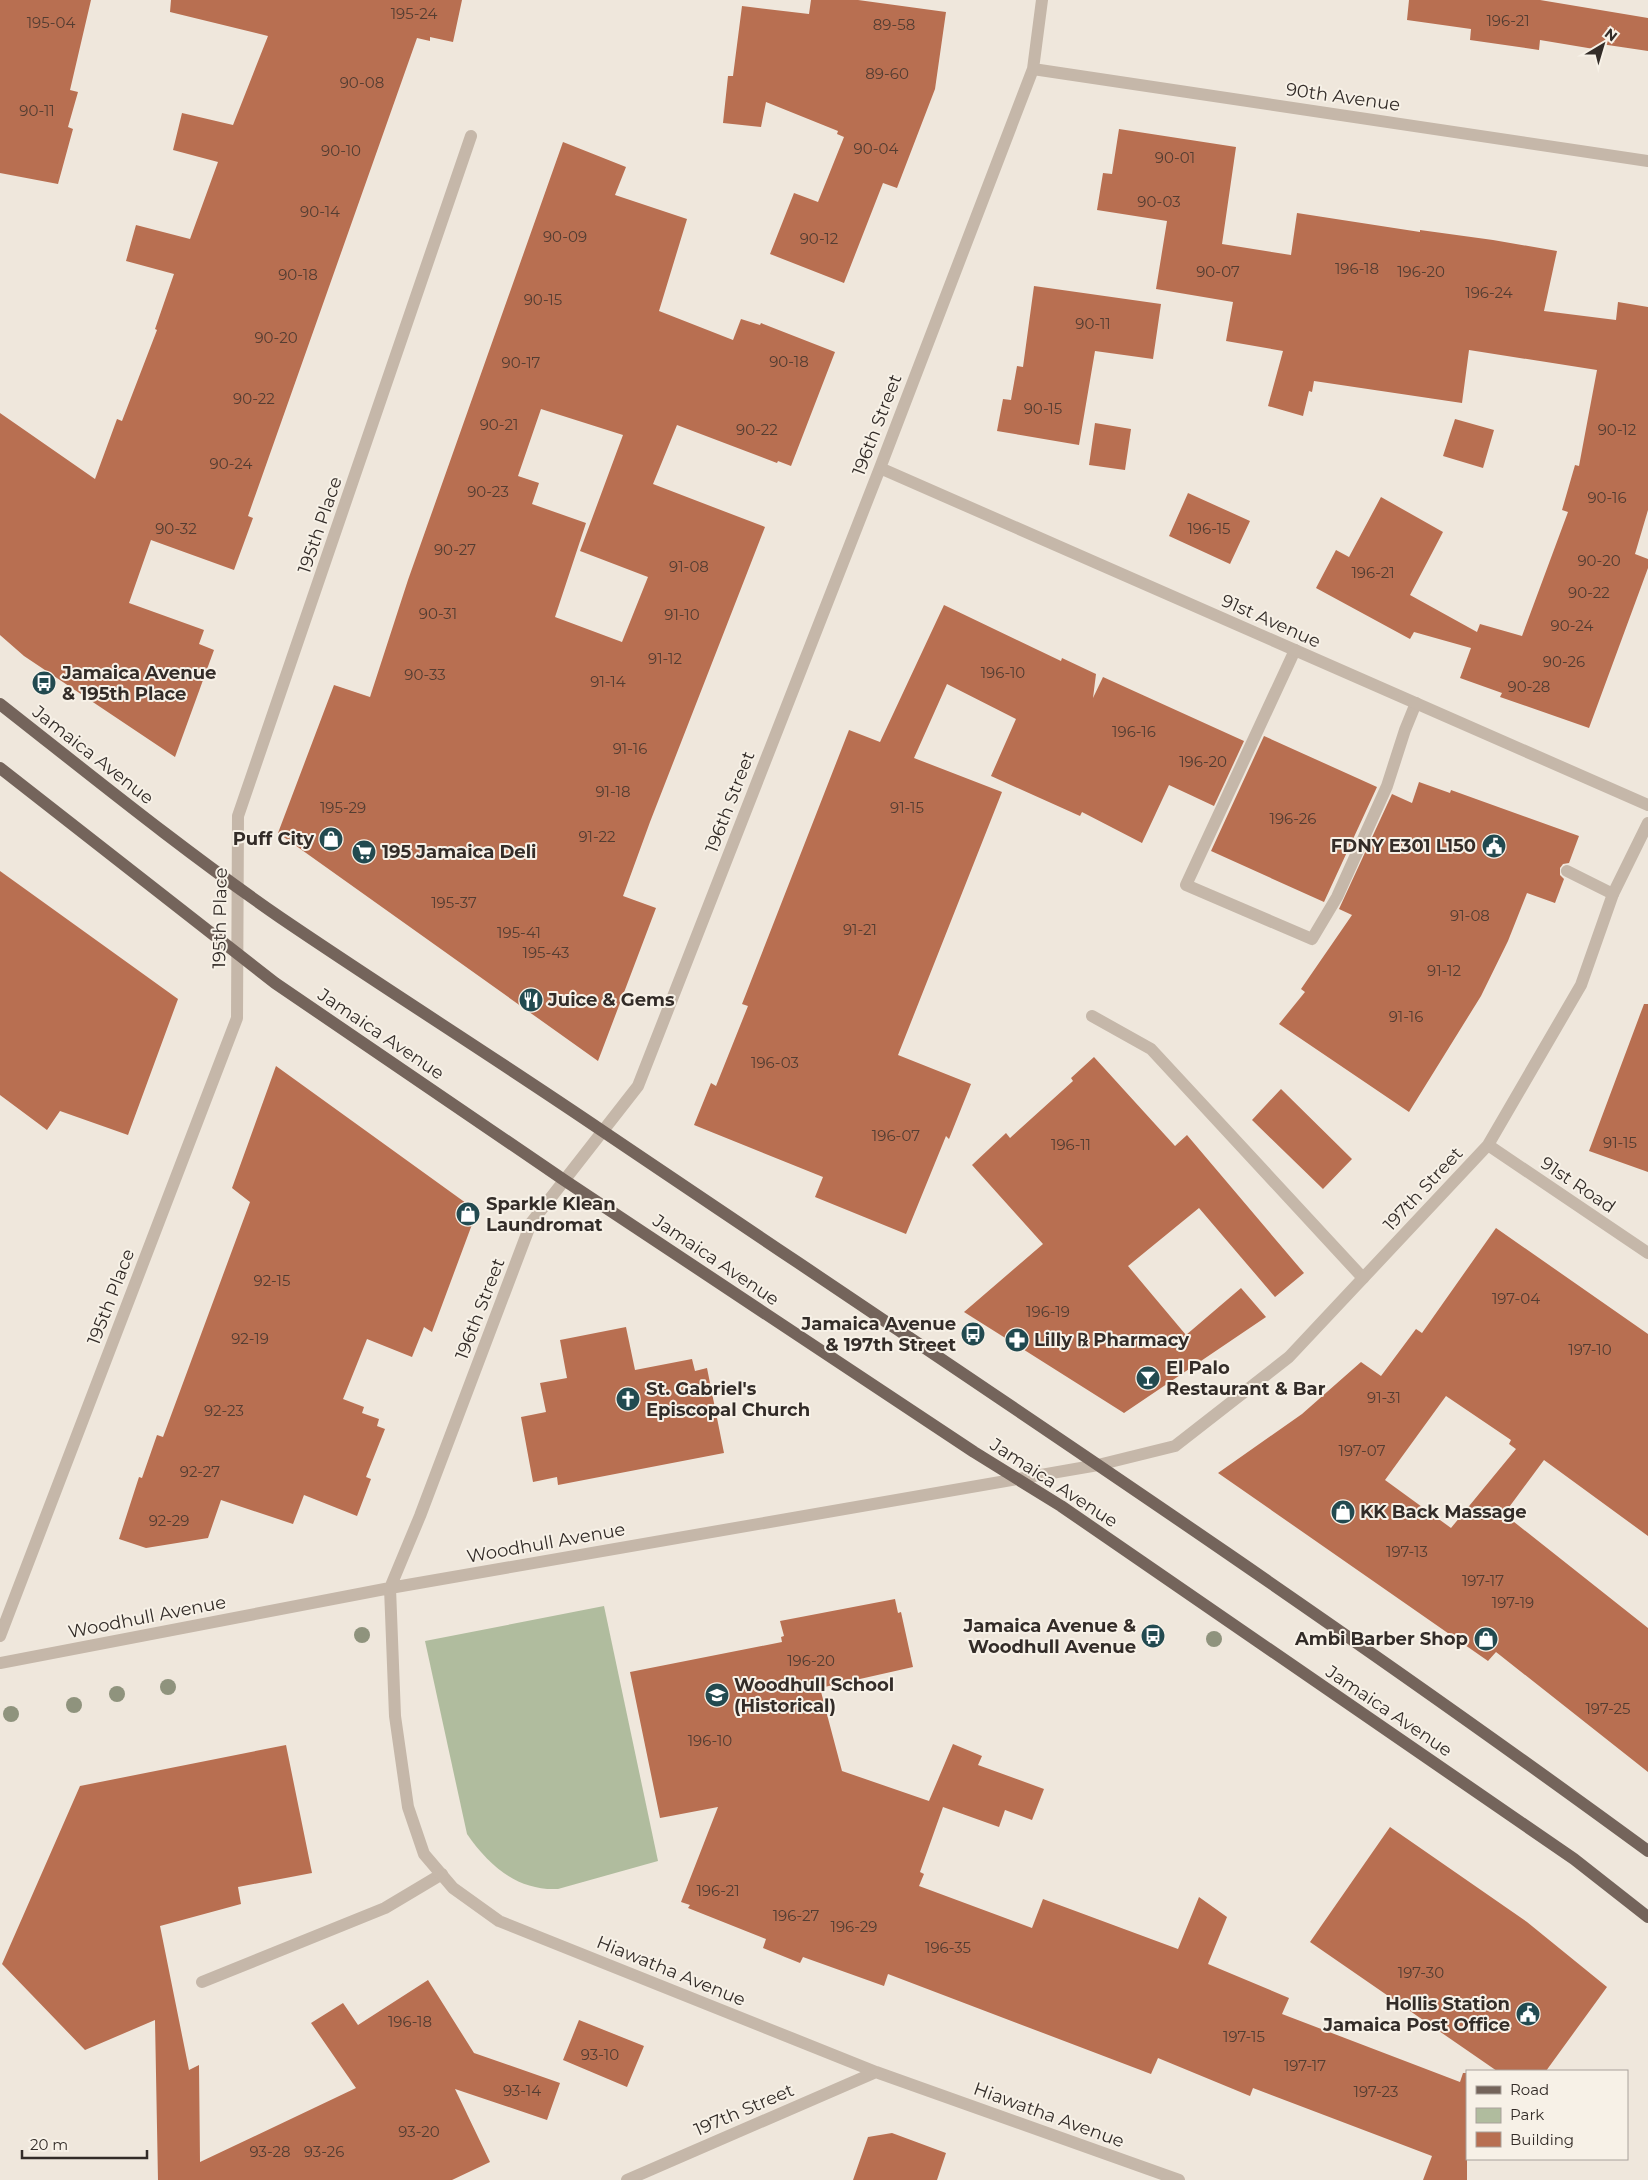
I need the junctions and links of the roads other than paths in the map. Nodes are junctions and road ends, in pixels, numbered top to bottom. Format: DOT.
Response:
graph roads {
  1 [pos="1042,0"];
  2 [pos="1033,69"];
  3 [pos="472,136"];
  4 [pos="1648,160"];
  5 [pos="880,468"];
  6 [pos="1295,650"];
  7 [pos="1416,703"];
  8 [pos="0,704"];
  9 [pos="0,768"];
  10 [pos="1648,805"];
  11 [pos="1648,823"];
  12 [pos="1567,871"];
  13 [pos="239,887"];
  14 [pos="1613,894"];
  15 [pos="238,954"];
  16 [pos="1092,1016"];
  17 [pos="603,1131"];
  18 [pos="1488,1145"];
  19 [pos="564,1180"];
  20 [pos="1648,1253"];
  21 [pos="1363,1278"];
  22 [pos="1098,1465"];
  23 [pos="1018,1480"];
  24 [pos="390,1588"];
  25 [pos="0,1636"];
  26 [pos="0,1663"];
  27 [pos="1648,1851"];
  28 [pos="442,1874"];
  29 [pos="1648,1917"];
  30 [pos="202,1982"];
  31 [pos="876,2072"];
  32 [pos="627,2180"];
  33 [pos="1179,2180"];
  1 -- 2 [label="street, 196th Street"];
  2 -- 4 [label="street, 90th Avenue"];
  2 -- 5 [label="street, 196th Street"];
  3 -- 13 [label="street, 195th Place"];
  5 -- 6 [label="street, 91st Avenue"];
  5 -- 17 [label="street, 196th Street"];
  6 -- 7 [label="street, 91st Avenue"];
  6 -- 7 [label="street"];
  7 -- 10 [label="street, 91st Avenue"];
  8 -- 13 [label="main road, Jamaica Avenue"];
  9 -- 15 [label="main road, Jamaica Avenue"];
  11 -- 14 [label="street, 197th Street"];
  12 -- 14 [label="street"];
  13 -- 15 [label="street, 195th Place"];
  13 -- 17 [label="main road, Jamaica Avenue"];
  14 -- 18 [label="street, 197th Street"];
  15 -- 19 [label="main road, Jamaica Avenue"];
  15 -- 25 [label="street, 195th Place"];
  16 -- 21 [label="street"];
  17 -- 19 [label="street, 196th Street"];
  17 -- 22 [label="main road, Jamaica Avenue"];
  18 -- 20 [label="street, 91st Road"];
  18 -- 21 [label="street, 197th Street"];
  19 -- 23 [label="main road, Jamaica Avenue"];
  19 -- 24 [label="street, 196th Street"];
  21 -- 22 [label="street, 197th Street"];
  22 -- 23 [label="street, Woodhull Avenue"];
  22 -- 27 [label="main road, Jamaica Avenue"];
  23 -- 24 [label="street, Woodhull Avenue"];
  23 -- 29 [label="main road, Jamaica Avenue"];
  24 -- 26 [label="street, Woodhull Avenue"];
  24 -- 28 [label="street, Hiawatha Avenue"];
  28 -- 30 [label="street"];
  28 -- 31 [label="street, Hiawatha Avenue"];
  31 -- 32 [label="street, 197th Street"];
  31 -- 33 [label="street, Hiawatha Avenue"];
}
